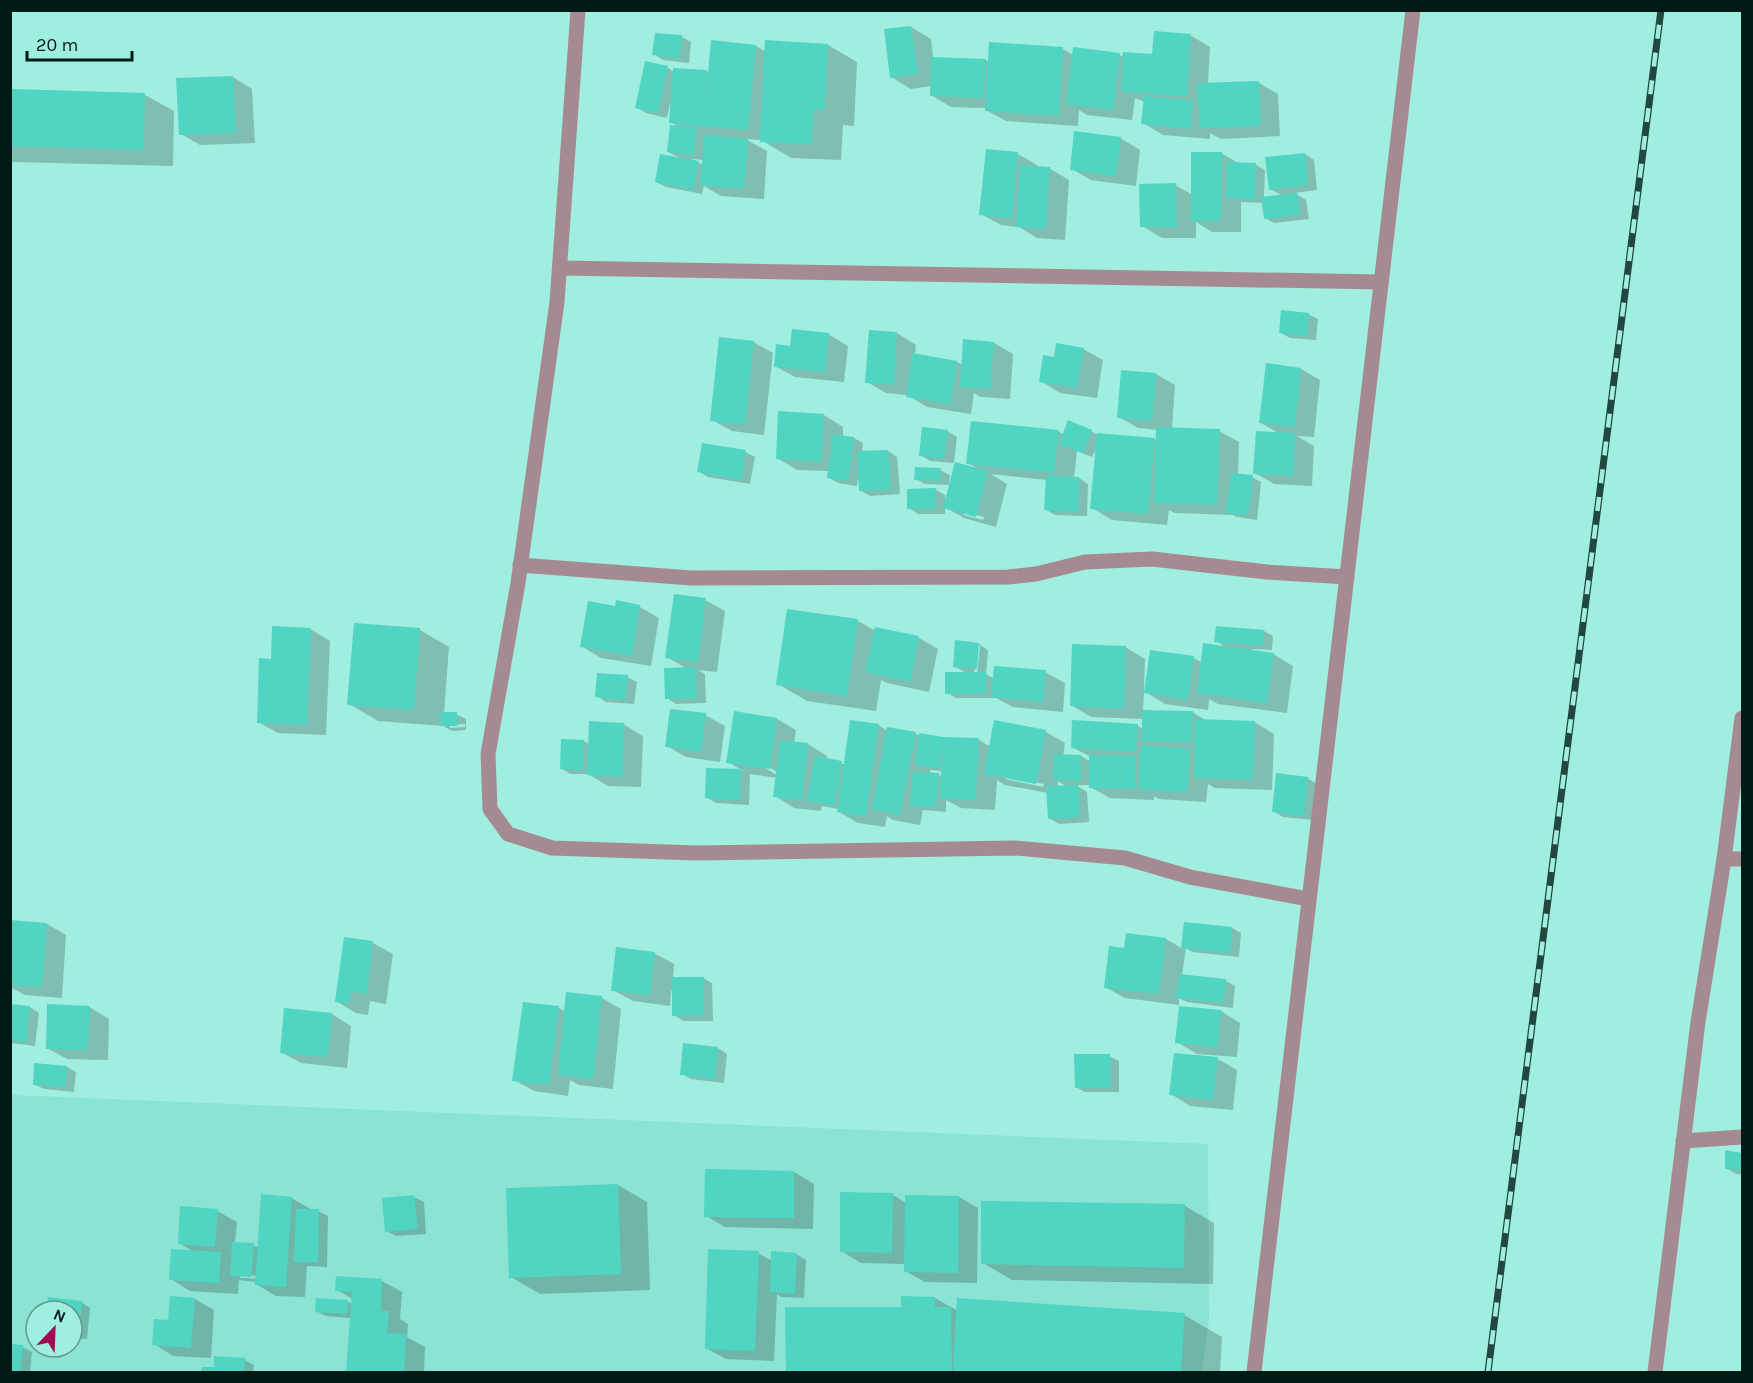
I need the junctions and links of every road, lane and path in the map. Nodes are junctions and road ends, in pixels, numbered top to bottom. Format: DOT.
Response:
graph roads {
  1 [pos="578,10"];
  2 [pos="1413,10"];
  3 [pos="560,268"];
  4 [pos="1382,282"];
  5 [pos="520,565"];
  6 [pos="1347,577"];
  7 [pos="1743,718"];
  8 [pos="1724,859"];
  9 [pos="1743,859"];
  10 [pos="1310,898"];
  11 [pos="1743,1137"];
  12 [pos="1683,1141"];
  13 [pos="1254,1372"];
  14 [pos="1655,1372"];
  1 -- 3 [label="street"];
  2 -- 4 [label="street"];
  3 -- 4 [label="street"];
  3 -- 5 [label="street"];
  4 -- 6 [label="street"];
  5 -- 6 [label="street"];
  5 -- 10 [label="street"];
  6 -- 10 [label="street"];
  7 -- 8 [label="street"];
  8 -- 9 [label="street"];
  8 -- 12 [label="street"];
  10 -- 13 [label="street"];
  11 -- 12 [label="street"];
  12 -- 14 [label="street"];
}
